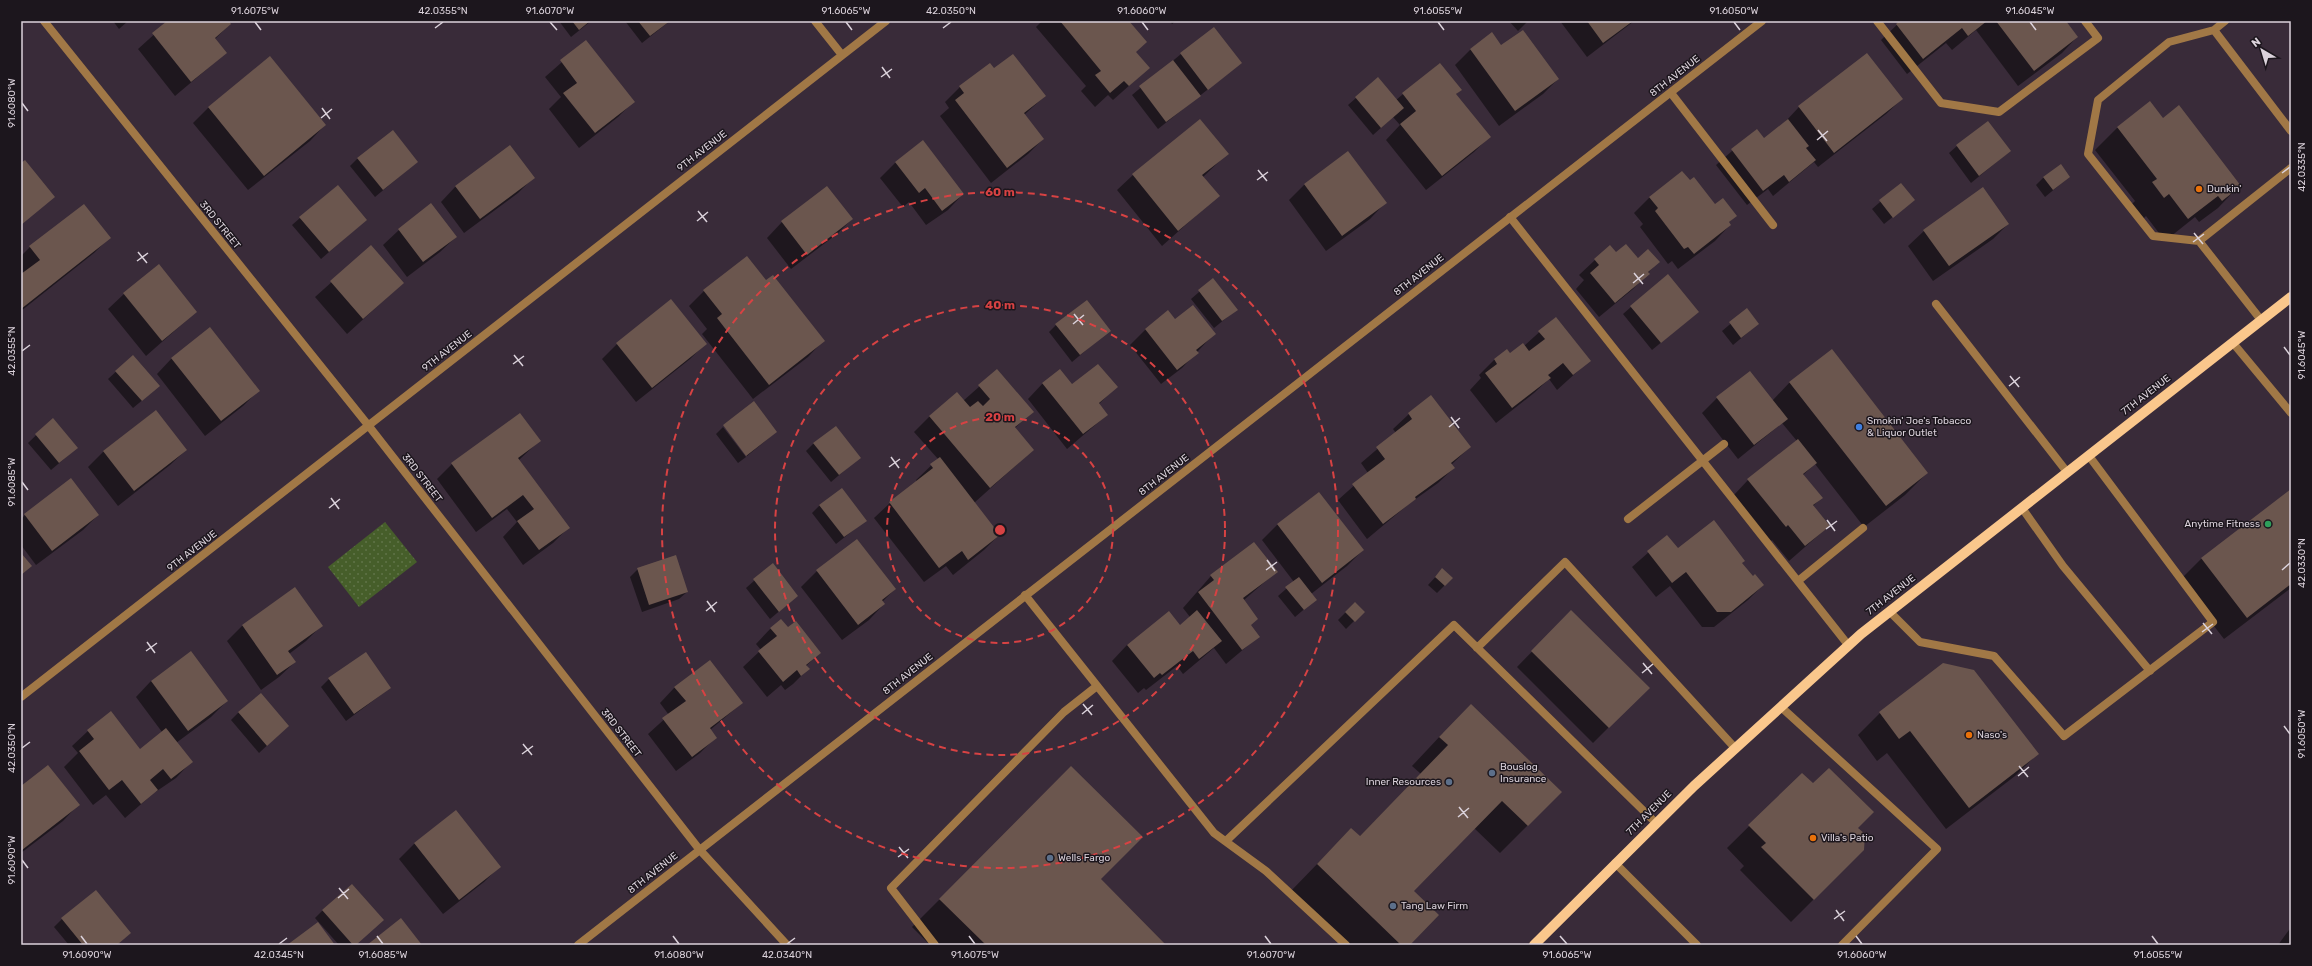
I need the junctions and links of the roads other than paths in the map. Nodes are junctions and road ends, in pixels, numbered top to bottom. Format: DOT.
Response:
graph roads {
  1 [pos="44,21"];
  2 [pos="815,21"];
  3 [pos="886,21"];
  4 [pos="1762,21"];
  5 [pos="1877,21"];
  6 [pos="2086,21"];
  7 [pos="2225,21"];
  8 [pos="2214,30"];
  9 [pos="842,55"];
  10 [pos="1671,93"];
  11 [pos="2291,131"];
  12 [pos="2291,168"];
  13 [pos="1510,217"];
  14 [pos="1773,225"];
  15 [pos="2199,241"];
  16 [pos="2291,297"];
  17 [pos="1936,304"];
  18 [pos="2261,320"];
  19 [pos="2233,343"];
  20 [pos="2291,413"];
  21 [pos="368,425"];
  22 [pos="1724,444"];
  23 [pos="2089,456"];
  24 [pos="1703,461"];
  25 [pos="2067,472"];
  26 [pos="2022,508"];
  27 [pos="1628,519"];
  28 [pos="1863,528"];
  29 [pos="1798,581"];
  30 [pos="1025,595"];
  31 [pos="1890,612"];
  32 [pos="1849,646"];
  33 [pos="1477,648"];
  34 [pos="2150,671"];
  35 [pos="1097,686"];
  36 [pos="21,697"];
  37 [pos="1781,708"];
  38 [pos="1735,748"];
  39 [pos="1656,823"];
  40 [pos="1226,842"];
  41 [pos="699,849"];
  42 [pos="1616,864"];
  43 [pos="578,945"];
  44 [pos="787,945"];
  45 [pos="935,945"];
  46 [pos="1346,945"];
  47 [pos="1534,945"];
  48 [pos="1697,945"];
  49 [pos="1842,945"];
  1 -- 21 [label="street, 3RD STREET"];
  2 -- 9 [label="street"];
  3 -- 9 [label="street, 9TH AVENUE"];
  4 -- 10 [label="street, 8TH AVENUE"];
  5 -- 6 [label="street"];
  7 -- 8 [label="street"];
  8 -- 11 [label="street"];
  8 -- 15 [label="street"];
  9 -- 21 [label="street, 9TH AVENUE"];
  10 -- 13 [label="street, 8TH AVENUE"];
  10 -- 14 [label="street"];
  12 -- 15 [label="street"];
  13 -- 24 [label="street"];
  13 -- 30 [label="street, 8TH AVENUE"];
  15 -- 18 [label="street"];
  16 -- 18 [label="main road, 7TH AVENUE"];
  17 -- 25 [label="street"];
  18 -- 19 [label="main road, 7TH AVENUE"];
  19 -- 20 [label="street"];
  19 -- 23 [label="main road, 7TH AVENUE"];
  21 -- 36 [label="street, 9TH AVENUE"];
  21 -- 41 [label="street, 3RD STREET"];
  22 -- 24 [label="street"];
  23 -- 25 [label="main road, 7TH AVENUE"];
  23 -- 34 [label="street"];
  24 -- 27 [label="street"];
  24 -- 29 [label="street"];
  25 -- 26 [label="main road, 7TH AVENUE"];
  26 -- 31 [label="main road, 7TH AVENUE"];
  26 -- 34 [label="street"];
  28 -- 29 [label="street"];
  29 -- 32 [label="street"];
  30 -- 35 [label="street"];
  30 -- 41 [label="street, 8TH AVENUE"];
  31 -- 32 [label="main road, 7TH AVENUE"];
  31 -- 34 [label="street"];
  32 -- 37 [label="main road, 7TH AVENUE"];
  33 -- 38 [label="street"];
  33 -- 39 [label="street"];
  33 -- 40 [label="street"];
  35 -- 40 [label="street"];
  35 -- 45 [label="street"];
  37 -- 38 [label="main road, 7TH AVENUE"];
  37 -- 49 [label="street"];
  38 -- 39 [label="main road, 7TH AVENUE"];
  39 -- 42 [label="main road, 7TH AVENUE"];
  40 -- 46 [label="street"];
  41 -- 43 [label="street, 8TH AVENUE"];
  41 -- 44 [label="street, 3RD STREET"];
  42 -- 47 [label="main road, 7TH AVENUE"];
  42 -- 48 [label="street"];
}
